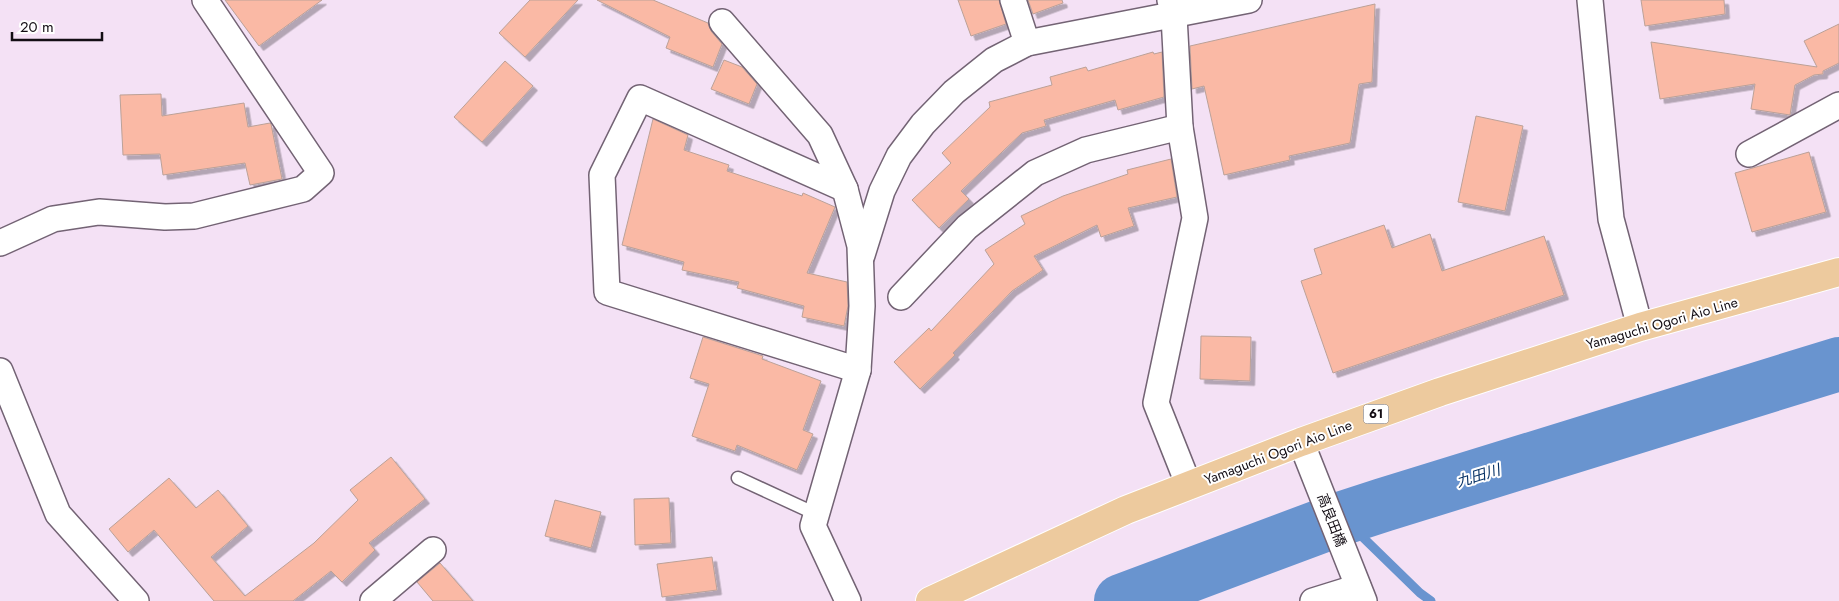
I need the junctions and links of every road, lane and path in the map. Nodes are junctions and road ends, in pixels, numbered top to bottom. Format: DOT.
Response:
graph roads {
  1 [pos="205,0"];
  2 [pos="1013,0"];
  3 [pos="1249,0"];
  4 [pos="1590,0"];
  5 [pos="1172,8"];
  6 [pos="722,22"];
  7 [pos="1027,43"];
  8 [pos="1839,105"];
  9 [pos="1180,126"];
  10 [pos="1749,154"];
  11 [pos="845,189"];
  12 [pos="0,243"];
  13 [pos="860,261"];
  14 [pos="1839,272"];
  15 [pos="900,297"];
  16 [pos="1640,328"];
  17 [pos="858,370"];
  18 [pos="0,371"];
  19 [pos="1301,442"];
  20 [pos="738,478"];
  21 [pos="1189,486"];
  22 [pos="816,514"];
  23 [pos="433,550"];
  24 [pos="1358,585"];
  25 [pos="136,601"];
  26 [pos="373,601"];
  27 [pos="848,601"];
  28 [pos="930,601"];
  29 [pos="1313,601"];
  1 -- 12 [label="street"];
  2 -- 7 [label="street"];
  3 -- 5 [label="street"];
  4 -- 16 [label="street"];
  5 -- 7 [label="street"];
  5 -- 9 [label="street"];
  6 -- 11 [label="street"];
  7 -- 13 [label="street"];
  8 -- 10 [label="street"];
  9 -- 15 [label="street"];
  9 -- 21 [label="street"];
  11 -- 13 [label="street"];
  11 -- 17 [label="street"];
  13 -- 17 [label="street"];
  14 -- 16 [label="main road, Yamaguchi Ogori Aio Line / 61"];
  16 -- 19 [label="main road, Yamaguchi Ogori Aio Line / 61"];
  17 -- 22 [label="street"];
  18 -- 25 [label="street"];
  19 -- 21 [label="main road, Yamaguchi Ogori Aio Line / 61"];
  19 -- 24 [label="street, 高良田橋"];
  20 -- 22 [label="lane"];
  21 -- 28 [label="main road, Yamaguchi Ogori Aio Line / 61"];
  22 -- 27 [label="street"];
  23 -- 26 [label="street"];
  24 -- 29 [label="street"];
}
